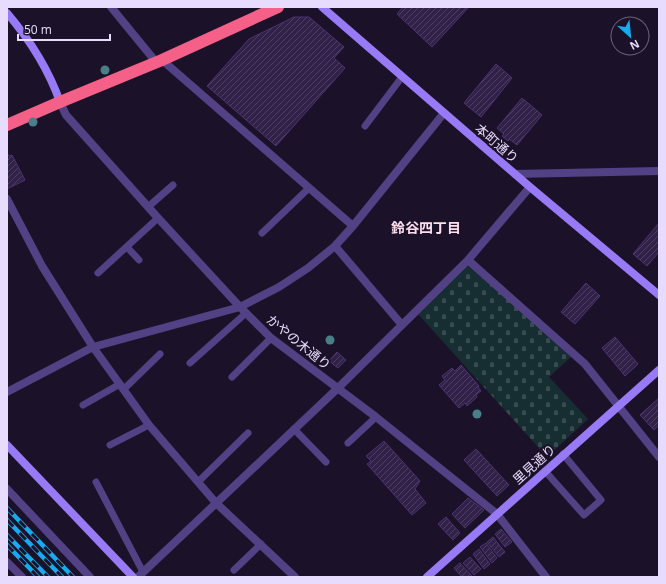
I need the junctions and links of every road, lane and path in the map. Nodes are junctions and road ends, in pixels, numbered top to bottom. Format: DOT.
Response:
graph roads {
  1 [pos="278,7"];
  2 [pos="322,7"];
  3 [pos="113,8"];
  4 [pos="7,14"];
  5 [pos="159,61"];
  6 [pos="402,77"];
  7 [pos="60,102"];
  8 [pos="444,113"];
  9 [pos="7,125"];
  10 [pos="365,126"];
  11 [pos="659,171"];
  12 [pos="515,174"];
  13 [pos="173,185"];
  14 [pos="530,187"];
  15 [pos="309,188"];
  16 [pos="7,199"];
  17 [pos="148,207"];
  18 [pos="158,218"];
  19 [pos="353,226"];
  20 [pos="262,233"];
  21 [pos="335,246"];
  22 [pos="127,247"];
  23 [pos="139,260"];
  24 [pos="468,260"];
  25 [pos="98,273"];
  26 [pos="659,295"];
  27 [pos="243,310"];
  28 [pos="402,325"];
  29 [pos="271,338"];
  30 [pos="93,347"];
  31 [pos="160,354"];
  32 [pos="190,362"];
  33 [pos="659,370"];
  34 [pos="232,377"];
  35 [pos="122,387"];
  36 [pos="338,388"];
  37 [pos="7,392"];
  38 [pos="83,405"];
  39 [pos="619,405"];
  40 [pos="376,417"];
  41 [pos="149,425"];
  42 [pos="294,429"];
  43 [pos="248,433"];
  44 [pos="348,443"];
  45 [pos="7,445"];
  46 [pos="110,445"];
  47 [pos="564,454"];
  48 [pos="659,457"];
  49 [pos="326,462"];
  50 [pos="545,471"];
  51 [pos="96,482"];
  52 [pos="198,482"];
  53 [pos="7,489"];
  54 [pos="216,503"];
  55 [pos="497,514"];
  56 [pos="261,544"];
  57 [pos="7,562"];
  58 [pos="234,570"];
  59 [pos="141,575"];
  60 [pos="22,577"];
  61 [pos="90,577"];
  62 [pos="133,577"];
  63 [pos="295,577"];
  64 [pos="427,577"];
  65 [pos="546,577"];
  1 -- 5 [label="highway"];
  2 -- 6 [label="street, 本町通り"];
  3 -- 5 [label="street"];
  4 -- 7 [label="street"];
  5 -- 7 [label="highway"];
  5 -- 15 [label="street"];
  6 -- 8 [label="street, 本町通り"];
  6 -- 10 [label="lane"];
  7 -- 9 [label="highway"];
  7 -- 17 [label="street, かやの木通り"];
  8 -- 12 [label="street, 本町通り"];
  8 -- 19 [label="street"];
  11 -- 12 [label="street"];
  12 -- 14 [label="street, 本町通り"];
  13 -- 17 [label="lane"];
  14 -- 24 [label="street"];
  14 -- 26 [label="street, 本町通り"];
  15 -- 19 [label="street"];
  15 -- 20 [label="lane"];
  16 -- 30 [label="street"];
  17 -- 18 [label="street, かやの木通り"];
  18 -- 22 [label="lane"];
  18 -- 27 [label="street, かやの木通り"];
  19 -- 21 [label="street"];
  21 -- 27 [label="street"];
  21 -- 28 [label="street"];
  22 -- 23 [label="lane"];
  22 -- 25 [label="lane"];
  24 -- 28 [label="street"];
  24 -- 39 [label="street"];
  27 -- 29 [label="street, かやの木通り"];
  27 -- 30 [label="street"];
  27 -- 32 [label="lane"];
  28 -- 36 [label="street"];
  29 -- 34 [label="lane"];
  29 -- 36 [label="street, かやの木通り"];
  30 -- 35 [label="street"];
  30 -- 37 [label="street"];
  31 -- 35 [label="lane"];
  33 -- 39 [label="street, 里見通り"];
  35 -- 38 [label="lane"];
  35 -- 41 [label="street"];
  36 -- 40 [label="street, かやの木通り"];
  36 -- 42 [label="street"];
  39 -- 47 [label="street, 里見通り"];
  39 -- 48 [label="street"];
  40 -- 44 [label="lane"];
  40 -- 55 [label="street, かやの木通り"];
  41 -- 46 [label="lane"];
  41 -- 52 [label="street"];
  42 -- 49 [label="lane"];
  42 -- 54 [label="street"];
  43 -- 52 [label="lane"];
  45 -- 62 [label="street"];
  47 -- 50 [label="street, 里見通り"];
  47 -- 50 [label="lane"];
  50 -- 55 [label="street, 里見通り"];
  51 -- 59 [label="lane"];
  52 -- 54 [label="street"];
  53 -- 61 [label="street"];
  54 -- 56 [label="street"];
  54 -- 59 [label="street"];
  55 -- 64 [label="street, 里見通り"];
  55 -- 65 [label="street, かやの木通り"];
  56 -- 58 [label="lane"];
  56 -- 63 [label="street"];
  57 -- 60 [label="street"];
}
